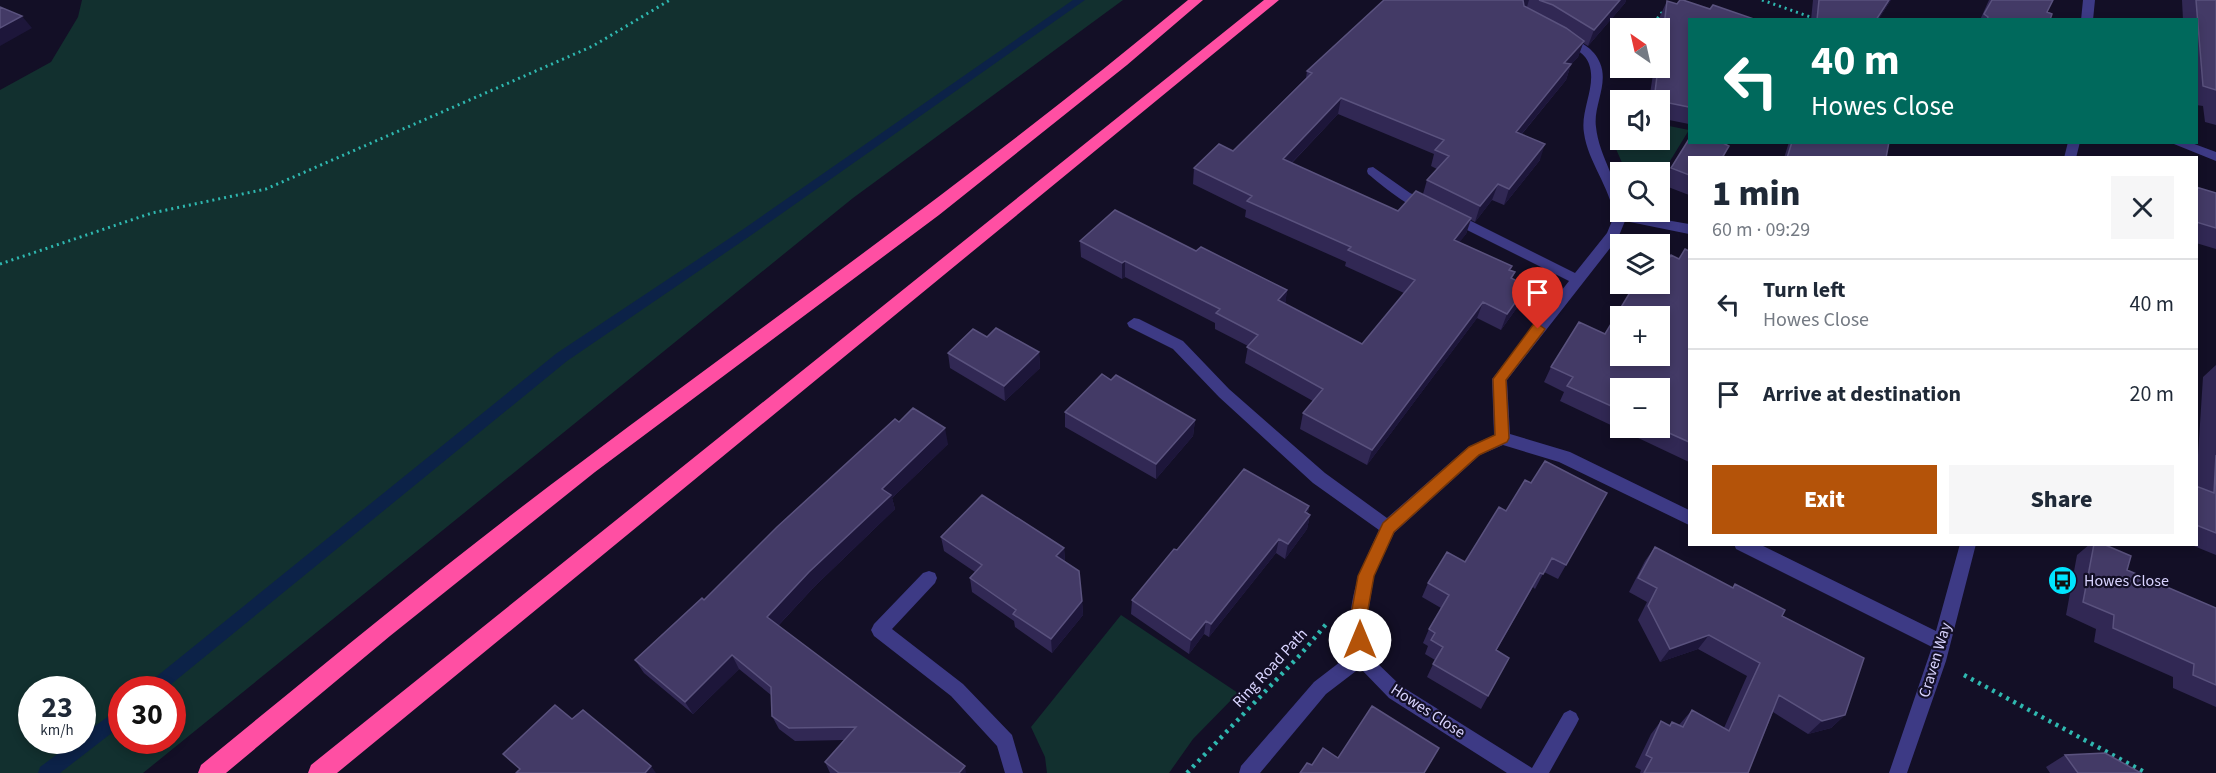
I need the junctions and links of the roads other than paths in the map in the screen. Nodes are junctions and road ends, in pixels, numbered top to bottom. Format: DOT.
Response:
graph roads {
  1 [pos="1196,0"];
  2 [pos="1272,0"];
  3 [pos="2089,0"];
  4 [pos="2087,18"];
  5 [pos="1553,33"];
  6 [pos="2180,144"];
  7 [pos="2216,157"];
  8 [pos="1373,171"];
  9 [pos="1610,185"];
  10 [pos="1617,222"];
  11 [pos="1659,222"];
  12 [pos="1688,229"];
  13 [pos="1576,279"];
  14 [pos="1134,324"];
  15 [pos="1502,438"];
  16 [pos="1688,518"];
  17 [pos="1389,528"];
  18 [pos="1746,546"];
  19 [pos="1967,546"];
  20 [pos="929,578"];
  21 [pos="1942,643"];
  22 [pos="1363,655"];
  23 [pos="1570,719"];
  24 [pos="209,773"];
  25 [pos="319,773"];
  26 [pos="1014,773"];
  27 [pos="1248,773"];
  28 [pos="1524,773"];
  29 [pos="1539,773"];
  30 [pos="1898,773"];
  1 -- 24 [label="highway"];
  2 -- 25 [label="highway"];
  3 -- 4 [label="street"];
  5 -- 9 [label="street"];
  6 -- 7 [label="street"];
  8 -- 13 [label="street"];
  10 -- 13 [label="street"];
  11 -- 12 [label="street"];
  13 -- 15 [label="street"];
  14 -- 17 [label="street"];
  15 -- 16 [label="street"];
  15 -- 17 [label="street, Howes Close"];
  17 -- 22 [label="street, Howes Close"];
  18 -- 21 [label="street"];
  19 -- 21 [label="street, Craven Way"];
  20 -- 26 [label="street"];
  21 -- 30 [label="street, Craven Way"];
  22 -- 27 [label="street"];
  22 -- 28 [label="street, Howes Close"];
  23 -- 29 [label="street"];
}
